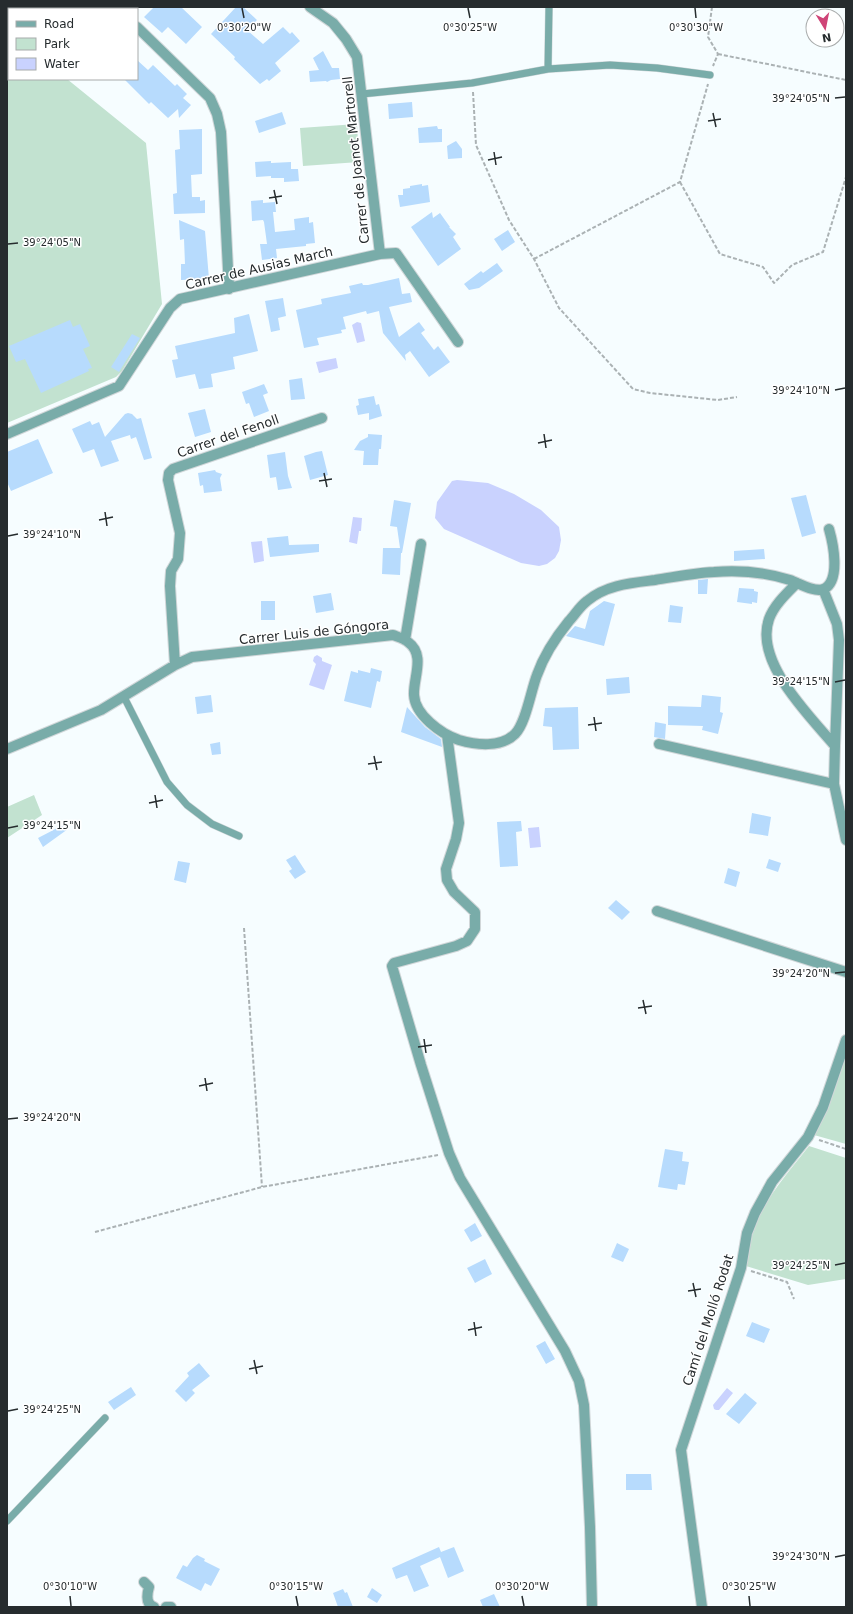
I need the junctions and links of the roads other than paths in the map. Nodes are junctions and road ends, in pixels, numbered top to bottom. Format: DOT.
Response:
graph roads {
  1 [pos="310,7"];
  2 [pos="549,7"];
  3 [pos="138,28"];
  4 [pos="548,69"];
  5 [pos="710,75"];
  6 [pos="362,94"];
  7 [pos="380,254"];
  8 [pos="229,289"];
  9 [pos="458,342"];
  10 [pos="322,418"];
  11 [pos="7,434"];
  12 [pos="829,529"];
  13 [pos="421,544"];
  14 [pos="797,583"];
  15 [pos="823,589"];
  16 [pos="405,640"];
  17 [pos="176,665"];
  18 [pos="124,697"];
  19 [pos="448,735"];
  20 [pos="660,744"];
  21 [pos="835,746"];
  22 [pos="7,749"];
  23 [pos="834,784"];
  24 [pos="239,836"];
  25 [pos="846,840"];
  26 [pos="657,910"];
  27 [pos="846,972"];
  28 [pos="846,1040"];
  29 [pos="105,1418"];
  30 [pos="7,1521"];
  31 [pos="144,1582"];
  32 [pos="154,1607"];
  33 [pos="166,1607"];
  34 [pos="171,1607"];
  35 [pos="592,1607"];
  36 [pos="702,1607"];
  1 -- 6 [label="street, Carrer de Joanot Martorell"];
  2 -- 4 [label="lane"];
  3 -- 8 [label="street"];
  4 -- 5 [label="lane"];
  4 -- 6 [label="lane"];
  6 -- 7 [label="street, Carrer de Joanot Martorell"];
  7 -- 8 [label="street, Carrer de Ausias March"];
  7 -- 9 [label="street, Carrer de Joanot Martorell"];
  8 -- 11 [label="street, Carrer de Ausias March"];
  10 -- 17 [label="street, Carrer del Fenoll"];
  12 -- 15 [label="street"];
  13 -- 16 [label="street"];
  14 -- 15 [label="street, Carrer Luis de Góngora"];
  14 -- 19 [label="street, Carrer Luis de Góngora"];
  14 -- 21 [label="street"];
  15 -- 21 [label="street"];
  16 -- 17 [label="street, Carrer Luis de Góngora"];
  16 -- 19 [label="street, Carrer Luis de Góngora"];
  17 -- 18 [label="street, Carrer Luis de Góngora"];
  18 -- 22 [label="street, Carrer Luis de Góngora"];
  18 -- 24 [label="lane"];
  19 -- 35 [label="street"];
  20 -- 23 [label="street"];
  21 -- 23 [label="street"];
  23 -- 25 [label="street"];
  26 -- 27 [label="street"];
  28 -- 36 [label="street, Camí del Molló Rodat"];
  29 -- 30 [label="lane"];
  31 -- 32 [label="street"];
  33 -- 34 [label="street"];
}
